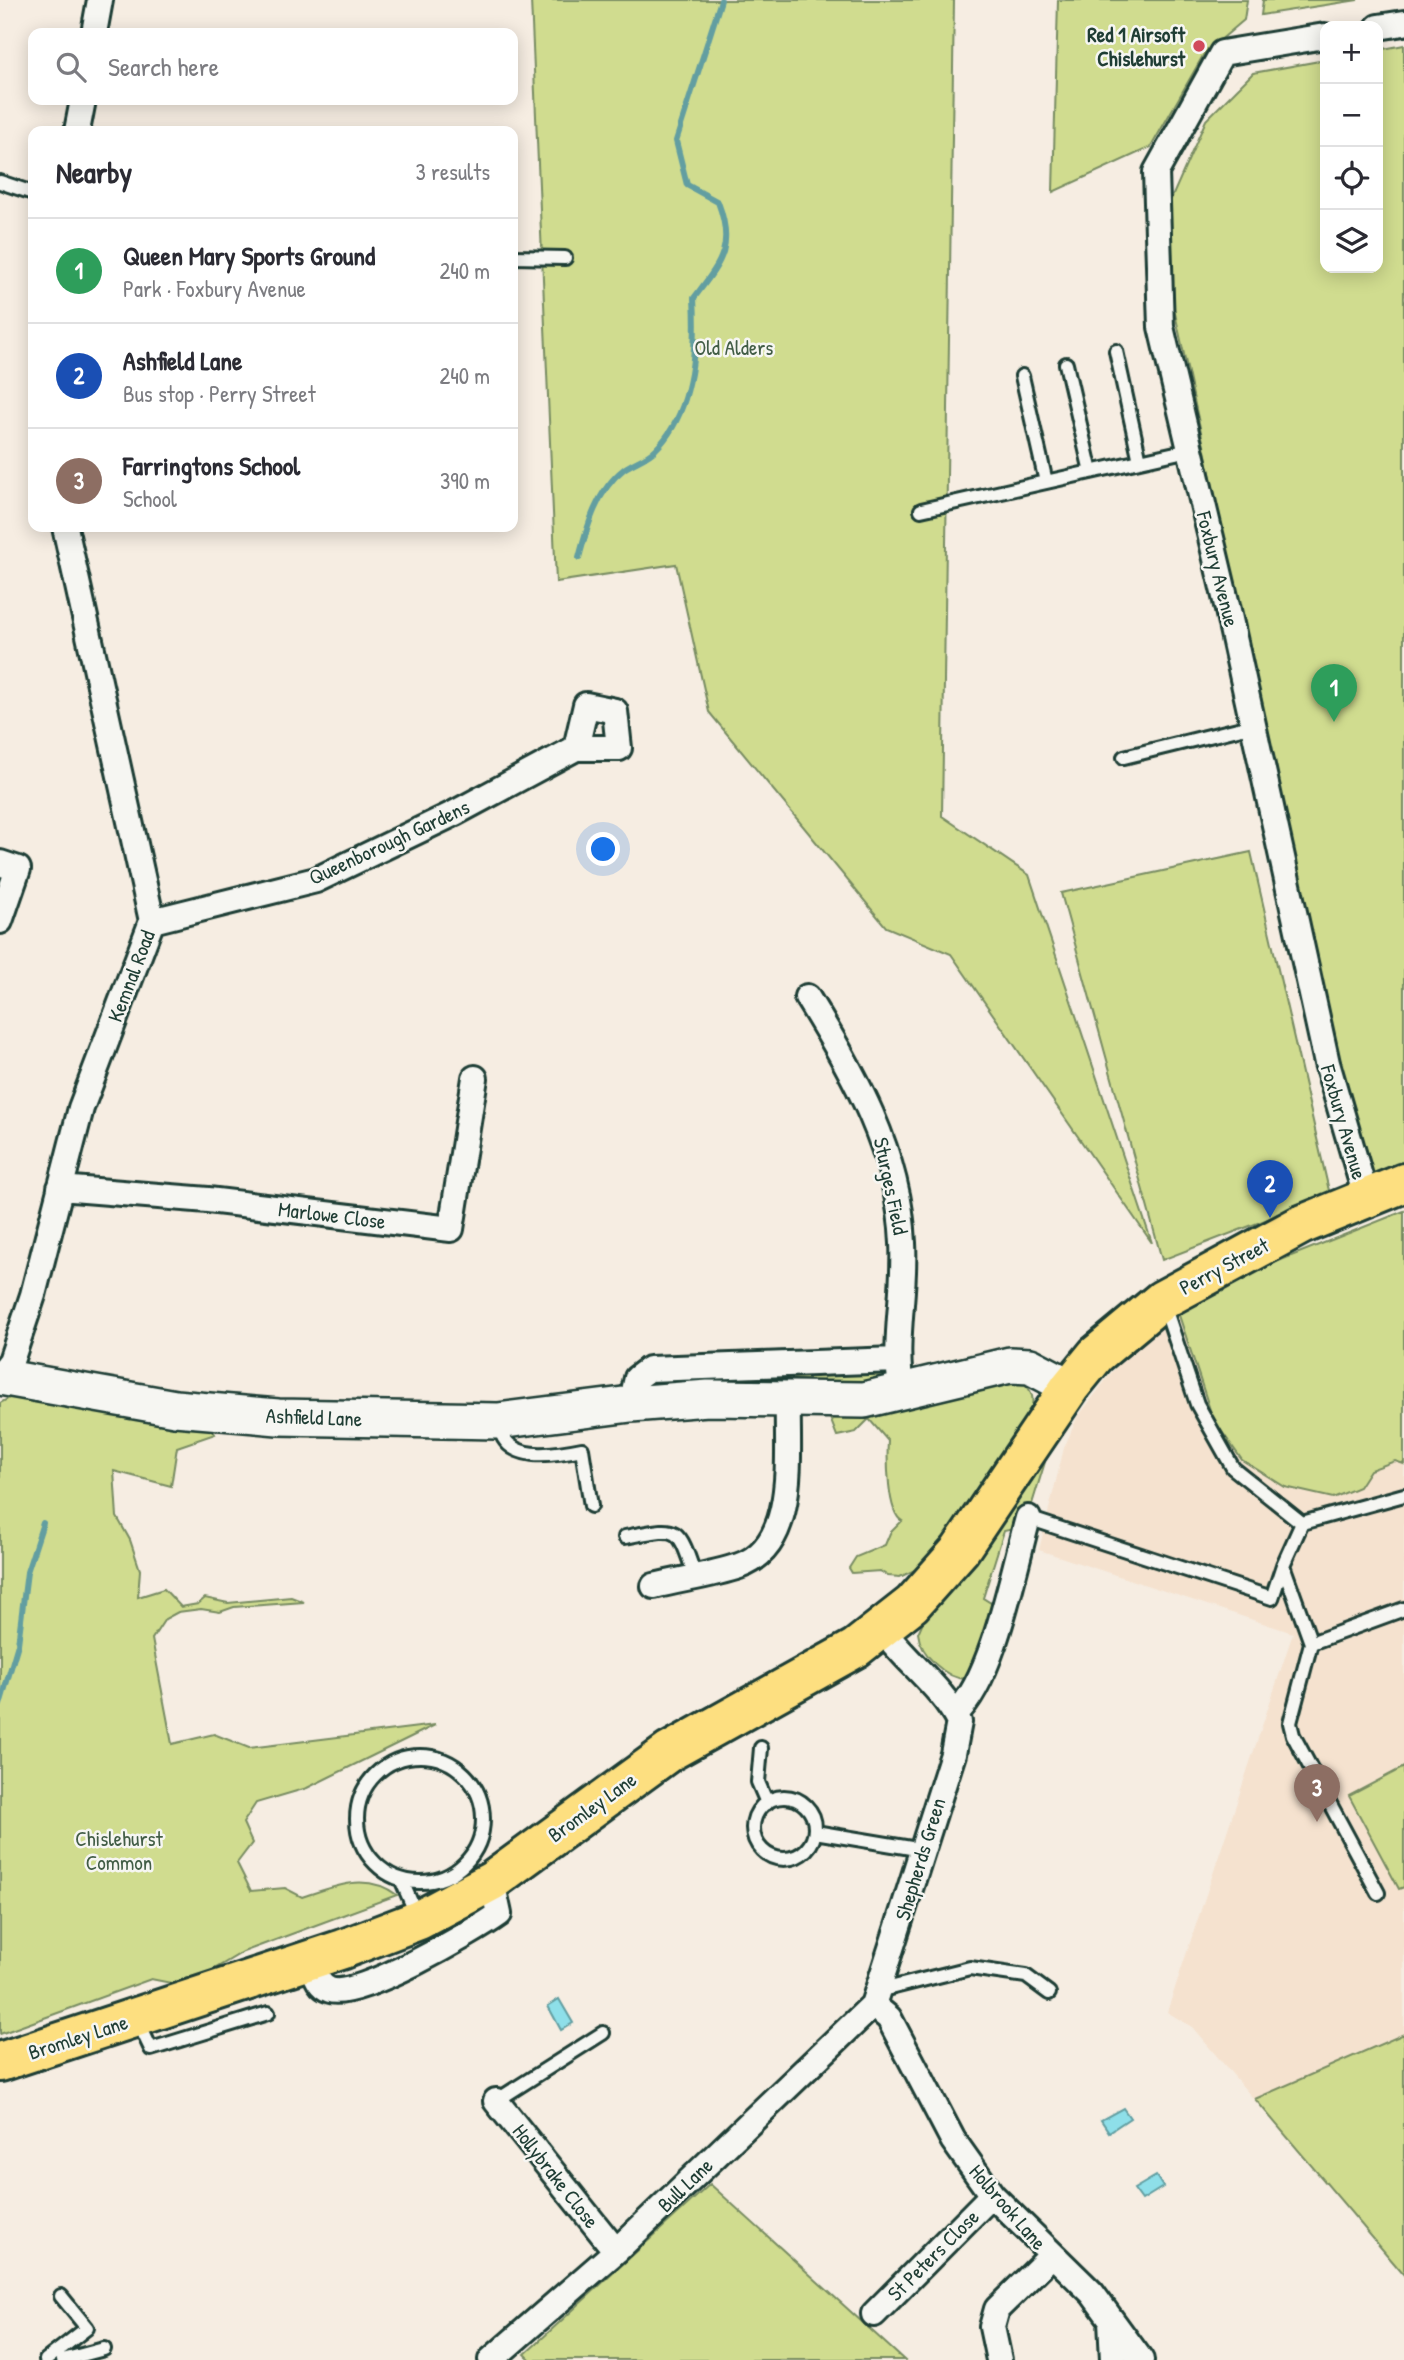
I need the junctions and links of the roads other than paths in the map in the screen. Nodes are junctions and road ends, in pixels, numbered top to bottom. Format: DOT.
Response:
graph roads {
  1 [pos="100,0"];
  2 [pos="1404,23"];
  3 [pos="1383,26"];
  4 [pos="95,28"];
  5 [pos="1320,37"];
  6 [pos="82,105"];
  7 [pos="78,126"];
  8 [pos="0,181"];
  9 [pos="28,191"];
  10 [pos="518,257"];
  11 [pos="565,258"];
  12 [pos="1116,351"];
  13 [pos="1066,363"];
  14 [pos="1022,376"];
  15 [pos="1189,450"];
  16 [pos="1140,461"];
  17 [pos="1091,472"];
  18 [pos="1046,482"];
  19 [pos="921,510"];
  20 [pos="66,532"];
  21 [pos="1254,725"];
  22 [pos="576,748"];
  23 [pos="1124,758"];
  24 [pos="0,863"];
  25 [pos="0,921"];
  26 [pos="152,921"];
  27 [pos="807,998"];
  28 [pos="475,1078"];
  29 [pos="1404,1183"];
  30 [pos="60,1188"];
  31 [pos="1366,1196"];
  32 [pos="1162,1300"];
  33 [pos="0,1376"];
  34 [pos="899,1376"];
  35 [pos="1070,1387"];
  36 [pos="788,1399"];
  37 [pos="631,1404"];
  38 [pos="498,1421"];
  39 [pos="1404,1495"];
  40 [pos="591,1506"];
  41 [pos="1028,1518"];
  42 [pos="1302,1522"];
  43 [pos="625,1537"];
  44 [pos="1283,1565"];
  45 [pos="695,1576"];
  46 [pos="654,1586"];
  47 [pos="1404,1609"];
  48 [pos="883,1629"];
  49 [pos="1311,1643"];
  50 [pos="956,1713"];
  51 [pos="761,1748"];
  52 [pos="767,1803"];
  53 [pos="815,1832"];
  54 [pos="923,1850"];
  55 [pos="401,1879"];
  56 [pos="492,1881"];
  57 [pos="1378,1893"];
  58 [pos="419,1920"];
  59 [pos="310,1960"];
  60 [pos="1049,1993"];
  61 [pos="875,1998"];
  62 [pos="268,2013"];
  63 [pos="137,2019"];
  64 [pos="603,2033"];
  65 [pos="0,2062"];
  66 [pos="496,2101"];
  67 [pos="992,2195"];
  68 [pos="615,2251"];
  69 [pos="1051,2256"];
  70 [pos="61,2296"];
  71 [pos="874,2314"];
  72 [pos="1111,2320"];
  73 [pos="104,2349"];
  74 [pos="46,2360"];
  75 [pos="63,2360"];
  76 [pos="491,2360"];
  77 [pos="999,2360"];
  78 [pos="1113,2360"];
  79 [pos="1141,2360"];
  1 -- 4 [label="street"];
  2 -- 3 [label="street"];
  5 -- 15 [label="street, Foxbury Avenue"];
  6 -- 7 [label="street"];
  8 -- 9 [label="lane"];
  10 -- 11 [label="lane"];
  12 -- 16 [label="lane"];
  13 -- 17 [label="lane"];
  14 -- 18 [label="lane"];
  15 -- 16 [label="lane"];
  15 -- 21 [label="street, Foxbury Avenue"];
  16 -- 17 [label="lane"];
  17 -- 18 [label="lane"];
  18 -- 19 [label="lane"];
  20 -- 26 [label="street, Kemnal Road"];
  21 -- 23 [label="lane"];
  21 -- 31 [label="street, Foxbury Avenue"];
  22 -- 26 [label="street, Queenborough Gardens"];
  24 -- 25 [label="street"];
  26 -- 30 [label="street, Kemnal Road"];
  27 -- 34 [label="street, Sturges Field"];
  28 -- 30 [label="street, Marlowe Close"];
  29 -- 31 [label="main road, Perry Street"];
  30 -- 33 [label="street, Kemnal Road"];
  31 -- 32 [label="main road, Perry Street"];
  32 -- 35 [label="main road, Perry Street"];
  32 -- 42 [label="lane"];
  33 -- 38 [label="street, Ashfield Lane"];
  34 -- 35 [label="street, Ashfield Lane"];
  34 -- 36 [label="street, Ashfield Lane"];
  34 -- 37 [label="street, Ashfield Lane"];
  35 -- 48 [label="main road, Bromley Lane"];
  36 -- 37 [label="street, Ashfield Lane"];
  36 -- 45 [label="street"];
  37 -- 38 [label="street, Ashfield Lane"];
  38 -- 40 [label="lane"];
  39 -- 42 [label="lane"];
  41 -- 44 [label="lane"];
  41 -- 50 [label="street"];
  42 -- 44 [label="lane"];
  43 -- 45 [label="lane"];
  44 -- 49 [label="lane"];
  45 -- 46 [label="street"];
  47 -- 49 [label="lane"];
  48 -- 50 [label="street"];
  48 -- 56 [label="main road, Bromley Lane"];
  49 -- 57 [label="lane"];
  50 -- 54 [label="street, Shepherds Green"];
  51 -- 52 [label="lane"];
  52 -- 53 [label="lane"];
  52 -- 53 [label="lane"];
  53 -- 54 [label="lane"];
  54 -- 61 [label="street, Shepherds Green"];
  55 -- 55 [label="lane"];
  55 -- 58 [label="lane"];
  56 -- 58 [label="main road, Bromley Lane"];
  56 -- 59 [label="street"];
  58 -- 59 [label="main road, Bromley Lane"];
  59 -- 63 [label="main road, Bromley Lane"];
  60 -- 61 [label="lane"];
  61 -- 67 [label="street, Holbrook Lane"];
  61 -- 68 [label="street, Bull Lane"];
  62 -- 63 [label="lane"];
  63 -- 65 [label="main road, Bromley Lane"];
  64 -- 66 [label="lane"];
  66 -- 68 [label="street, Hollybrake Close"];
  67 -- 69 [label="street, Holbrook Lane"];
  67 -- 71 [label="street, St Peters Close"];
  68 -- 76 [label="street, Bull Lane"];
  69 -- 72 [label="street, Holbrook Lane"];
  69 -- 77 [label="street"];
  70 -- 74 [label="lane"];
  72 -- 78 [label="street"];
  72 -- 79 [label="street, Holbrook Lane"];
  73 -- 75 [label="lane"];
}
